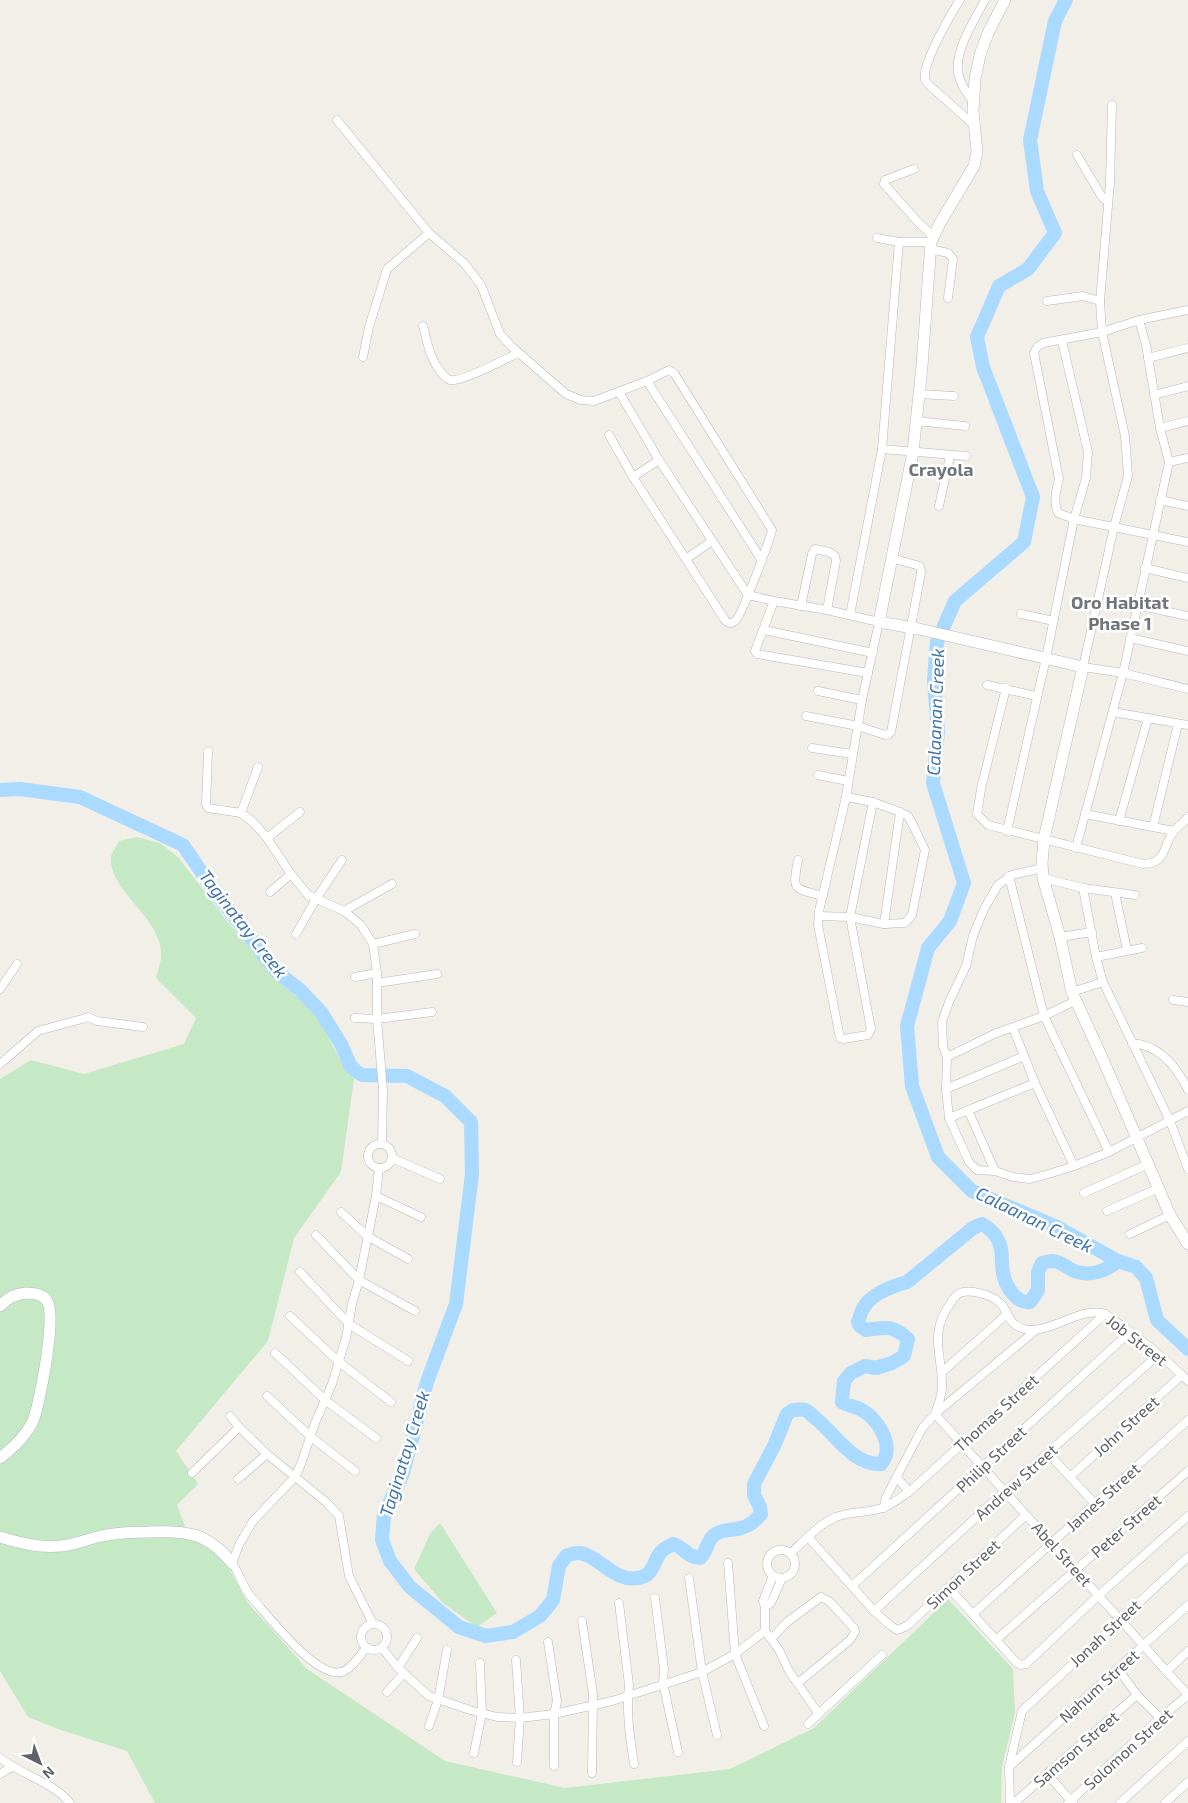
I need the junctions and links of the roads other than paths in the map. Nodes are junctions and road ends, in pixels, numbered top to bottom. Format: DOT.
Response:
graph roads {
  1 [pos="960,0"];
  2 [pos="985,0"];
  3 [pos="1005,0"];
  4 [pos="973,102"];
  5 [pos="1112,105"];
  6 [pos="337,120"];
  7 [pos="974,125"];
  8 [pos="1077,155"];
  9 [pos="914,169"];
  10 [pos="1108,202"];
  11 [pos="429,233"];
  12 [pos="877,238"];
  13 [pos="899,242"];
  14 [pos="931,242"];
  15 [pos="948,298"];
  16 [pos="1047,301"];
  17 [pos="1100,301"];
  18 [pos="1188,310"];
  19 [pos="1139,320"];
  20 [pos="423,326"];
  21 [pos="1102,332"];
  22 [pos="1062,341"];
  23 [pos="1188,348"];
  24 [pos="518,353"];
  25 [pos="363,357"];
  26 [pos="1148,358"];
  27 [pos="647,381"];
  28 [pos="1188,386"];
  29 [pos="618,392"];
  30 [pos="919,394"];
  31 [pos="1154,395"];
  32 [pos="954,396"];
  33 [pos="916,421"];
  34 [pos="1188,421"];
  35 [pos="965,426"];
  36 [pos="1160,428"];
  37 [pos="609,435"];
  38 [pos="882,449"];
  39 [pos="913,452"];
  40 [pos="950,456"];
  41 [pos="966,456"];
  42 [pos="1188,458"];
  43 [pos="659,460"];
  44 [pos="1168,462"];
  45 [pos="633,476"];
  46 [pos="1160,500"];
  47 [pos="939,506"];
  48 [pos="1188,506"];
  49 [pos="1074,519"];
  50 [pos="1114,527"];
  51 [pos="1153,536"];
  52 [pos="712,541"];
  53 [pos="1188,542"];
  54 [pos="891,558"];
  55 [pos="686,559"];
  56 [pos="761,559"];
  57 [pos="1145,568"];
  58 [pos="1188,578"];
  59 [pos="748,594"];
  60 [pos="774,601"];
  61 [pos="1137,605"];
  62 [pos="801,606"];
  63 [pos="827,610"];
  64 [pos="1021,614"];
  65 [pos="850,615"];
  66 [pos="1188,616"];
  67 [pos="1054,621"];
  68 [pos="879,622"];
  69 [pos="915,628"];
  70 [pos="764,630"];
  71 [pos="1130,638"];
  72 [pos="1188,651"];
  73 [pos="873,653"];
  74 [pos="1046,658"];
  75 [pos="1083,667"];
  76 [pos="868,672"];
  77 [pos="1123,674"];
  78 [pos="987,685"];
  79 [pos="1006,688"];
  80 [pos="1188,689"];
  81 [pos="818,691"];
  82 [pos="1036,696"];
  83 [pos="862,700"];
  84 [pos="1113,712"];
  85 [pos="806,716"];
  86 [pos="1148,718"];
  87 [pos="1178,724"];
  88 [pos="1188,725"];
  89 [pos="858,726"];
  90 [pos="812,748"];
  91 [pos="208,752"];
  92 [pos="852,754"];
  93 [pos="258,767"];
  94 [pos="818,775"];
  95 [pos="848,781"];
  96 [pos="846,797"];
  97 [pos="873,802"];
  98 [pos="300,812"];
  99 [pos="900,812"];
  100 [pos="240,813"];
  101 [pos="1085,814"];
  102 [pos="1188,817"];
  103 [pos="1118,821"];
  104 [pos="1153,827"];
  105 [pos="1006,831"];
  106 [pos="1174,831"];
  107 [pos="267,838"];
  108 [pos="1044,839"];
  109 [pos="1076,848"];
  110 [pos="342,860"];
  111 [pos="798,860"];
  112 [pos="1042,873"];
  113 [pos="291,874"];
  114 [pos="1009,876"];
  115 [pos="392,884"];
  116 [pos="1083,888"];
  117 [pos="270,892"];
  118 [pos="1115,893"];
  119 [pos="1135,895"];
  120 [pos="823,896"];
  121 [pos="316,899"];
  122 [pos="344,911"];
  123 [pos="819,916"];
  124 [pos="850,918"];
  125 [pos="884,924"];
  126 [pos="1092,932"];
  127 [pos="296,934"];
  128 [pos="415,934"];
  129 [pos="1060,937"];
  130 [pos="373,944"];
  131 [pos="1142,948"];
  132 [pos="1127,950"];
  133 [pos="1096,957"];
  134 [pos="18,964"];
  135 [pos="377,973"];
  136 [pos="437,974"];
  137 [pos="355,977"];
  138 [pos="1103,982"];
  139 [pos="377,983"];
  140 [pos="0,989"];
  141 [pos="1074,997"];
  142 [pos="1173,1000"];
  143 [pos="1188,1002"];
  144 [pos="432,1012"];
  145 [pos="1044,1016"];
  146 [pos="355,1018"];
  147 [pos="377,1019"];
  148 [pos="143,1027"];
  149 [pos="1013,1028"];
  150 [pos="1132,1043"];
  151 [pos="1024,1056"];
  152 [pos="947,1057"];
  153 [pos="0,1064"];
  154 [pos="1035,1083"];
  155 [pos="946,1090"];
  156 [pos="1188,1090"];
  157 [pos="968,1110"];
  158 [pos="1188,1111"];
  159 [pos="949,1118"];
  160 [pos="1170,1121"];
  161 [pos="1137,1138"];
  162 [pos="382,1144"];
  163 [pos="1109,1152"];
  164 [pos="392,1158"];
  165 [pos="1148,1164"];
  166 [pos="1074,1166"];
  167 [pos="379,1168"];
  168 [pos="1188,1169"];
  169 [pos="995,1171"];
  170 [pos="440,1180"];
  171 [pos="1159,1188"];
  172 [pos="1084,1193"];
  173 [pos="376,1196"];
  174 [pos="1107,1211"];
  175 [pos="341,1212"];
  176 [pos="1170,1215"];
  177 [pos="420,1217"];
  178 [pos="1130,1234"];
  179 [pos="316,1235"];
  180 [pos="367,1236"];
  181 [pos="1188,1244"];
  182 [pos="408,1259"];
  183 [pos="300,1272"];
  184 [pos="359,1280"];
  185 [pos="0,1306"];
  186 [pos="415,1311"];
  187 [pos="1006,1314"];
  188 [pos="1105,1314"];
  189 [pos="290,1316"];
  190 [pos="349,1324"];
  191 [pos="1036,1330"];
  192 [pos="1130,1332"];
  193 [pos="275,1353"];
  194 [pos="1158,1355"];
  195 [pos="408,1361"];
  196 [pos="339,1362"];
  197 [pos="942,1372"];
  198 [pos="1185,1378"];
  199 [pos="267,1396"];
  200 [pos="325,1400"];
  201 [pos="391,1402"];
  202 [pos="935,1414"];
  203 [pos="230,1416"];
  204 [pos="1188,1420"];
  205 [pos="239,1428"];
  206 [pos="311,1437"];
  207 [pos="376,1438"];
  208 [pos="962,1444"];
  209 [pos="1048,1453"];
  210 [pos="267,1454"];
  211 [pos="0,1458"];
  212 [pos="982,1467"];
  213 [pos="355,1471"];
  214 [pos="1188,1471"];
  215 [pos="192,1473"];
  216 [pos="295,1477"];
  217 [pos="1070,1477"];
  218 [pos="897,1478"];
  219 [pos="238,1479"];
  220 [pos="1005,1491"];
  221 [pos="909,1492"];
  222 [pos="1095,1504"];
  223 [pos="884,1508"];
  224 [pos="1026,1515"];
  225 [pos="1188,1516"];
  226 [pos="0,1537"];
  227 [pos="808,1537"];
  228 [pos="1052,1543"];
  229 [pos="791,1553"];
  230 [pos="1188,1557"];
  231 [pos="232,1563"];
  232 [pos="728,1563"];
  233 [pos="1076,1570"];
  234 [pos="773,1576"];
  235 [pos="689,1578"];
  236 [pos="782,1578"];
  237 [pos="852,1586"];
  238 [pos="949,1588"];
  239 [pos="1099,1595"];
  240 [pos="655,1598"];
  241 [pos="619,1603"];
  242 [pos="1188,1605"];
  243 [pos="765,1607"];
  244 [pos="874,1611"];
  245 [pos="973,1614"];
  246 [pos="1120,1619"];
  247 [pos="582,1621"];
  248 [pos="372,1624"];
  249 [pos="765,1631"];
  250 [pos="416,1638"];
  251 [pos="771,1639"];
  252 [pos="996,1640"];
  253 [pos="548,1642"];
  254 [pos="1144,1645"];
  255 [pos="366,1648"];
  256 [pos="382,1648"];
  257 [pos="447,1650"];
  258 [pos="1188,1651"];
  259 [pos="735,1654"];
  260 [pos="882,1655"];
  261 [pos="516,1660"];
  262 [pos="480,1663"];
  263 [pos="1118,1669"];
  264 [pos="401,1671"];
  265 [pos="1167,1671"];
  266 [pos="702,1672"];
  267 [pos="663,1683"];
  268 [pos="798,1683"];
  269 [pos="387,1692"];
  270 [pos="1137,1695"];
  271 [pos="1188,1695"];
  272 [pos="628,1696"];
  273 [pos="438,1700"];
  274 [pos="592,1706"];
  275 [pos="482,1713"];
  276 [pos="818,1713"];
  277 [pos="554,1714"];
  278 [pos="520,1718"];
  279 [pos="1160,1718"];
  280 [pos="808,1724"];
  281 [pos="429,1726"];
  282 [pos="764,1726"];
  283 [pos="717,1735"];
  284 [pos="1188,1741"];
  285 [pos="678,1752"];
  286 [pos="474,1753"];
  287 [pos="0,1758"];
  288 [pos="517,1762"];
  289 [pos="634,1764"];
  290 [pos="554,1766"];
  291 [pos="12,1767"];
  292 [pos="1009,1767"];
  293 [pos="592,1773"];
  294 [pos="0,1774"];
  295 [pos="1047,1774"];
  296 [pos="1188,1782"];
  297 [pos="1070,1802"];
  298 [pos="70,1803"];
  299 [pos="1010,1803"];
  300 [pos="1014,1803"];
  301 [pos="1120,1803"];
  302 [pos="1164,1803"];
  1 -- 7 [label="street"];
  2 -- 4 [label="street"];
  3 -- 4 [label="street"];
  4 -- 7 [label="street"];
  5 -- 10 [label="street"];
  6 -- 11 [label="street"];
  7 -- 14 [label="street"];
  8 -- 10 [label="street"];
  9 -- 14 [label="street"];
  10 -- 17 [label="street"];
  11 -- 24 [label="street"];
  11 -- 25 [label="street"];
  12 -- 13 [label="street"];
  13 -- 14 [label="street"];
  13 -- 38 [label="street"];
  14 -- 15 [label="street"];
  14 -- 30 [label="street"];
  16 -- 17 [label="street"];
  17 -- 21 [label="street"];
  18 -- 19 [label="street"];
  19 -- 21 [label="street"];
  19 -- 26 [label="street"];
  20 -- 24 [label="street"];
  21 -- 22 [label="street"];
  21 -- 50 [label="street"];
  22 -- 49 [label="street"];
  22 -- 49 [label="street"];
  23 -- 26 [label="street"];
  24 -- 29 [label="street"];
  26 -- 31 [label="street"];
  27 -- 29 [label="street"];
  27 -- 56 [label="street"];
  27 -- 56 [label="street"];
  28 -- 31 [label="street"];
  29 -- 43 [label="street"];
  30 -- 32 [label="street"];
  30 -- 33 [label="street"];
  31 -- 36 [label="street"];
  33 -- 35 [label="street"];
  33 -- 39 [label="street"];
  34 -- 36 [label="street"];
  36 -- 44 [label="street"];
  37 -- 45 [label="street"];
  38 -- 39 [label="street"];
  38 -- 65 [label="street"];
  39 -- 40 [label="street"];
  39 -- 54 [label="street"];
  40 -- 41 [label="street"];
  40 -- 47 [label="street"];
  42 -- 44 [label="street"];
  43 -- 45 [label="street"];
  43 -- 52 [label="street"];
  44 -- 46 [label="street"];
  45 -- 55 [label="street"];
  46 -- 48 [label="street"];
  46 -- 51 [label="street"];
  49 -- 50 [label="street"];
  49 -- 67 [label="street"];
  50 -- 51 [label="street"];
  50 -- 75 [label="street"];
  51 -- 53 [label="street"];
  51 -- 57 [label="street"];
  52 -- 55 [label="street"];
  52 -- 59 [label="street"];
  54 -- 68 [label="street"];
  54 -- 69 [label="street"];
  55 -- 59 [label="street"];
  56 -- 59 [label="street"];
  57 -- 58 [label="street"];
  57 -- 61 [label="street"];
  59 -- 60 [label="street"];
  60 -- 62 [label="street"];
  60 -- 70 [label="street"];
  61 -- 66 [label="street"];
  61 -- 71 [label="street"];
  62 -- 63 [label="street"];
  62 -- 63 [label="street"];
  63 -- 65 [label="street"];
  64 -- 67 [label="street"];
  65 -- 68 [label="street"];
  67 -- 74 [label="street"];
  68 -- 69 [label="street"];
  68 -- 73 [label="street"];
  69 -- 74 [label="street"];
  69 -- 89 [label="street"];
  70 -- 73 [label="street"];
  70 -- 76 [label="street"];
  71 -- 72 [label="street"];
  71 -- 77 [label="street"];
  73 -- 76 [label="street"];
  74 -- 75 [label="street"];
  74 -- 82 [label="street"];
  75 -- 77 [label="street"];
  75 -- 108 [label="street"];
  76 -- 83 [label="street"];
  77 -- 80 [label="street"];
  77 -- 84 [label="street"];
  78 -- 79 [label="street"];
  79 -- 82 [label="street"];
  79 -- 105 [label="street"];
  81 -- 83 [label="street"];
  82 -- 105 [label="street"];
  83 -- 89 [label="street"];
  84 -- 86 [label="street"];
  84 -- 101 [label="street"];
  85 -- 89 [label="street"];
  86 -- 87 [label="street"];
  86 -- 103 [label="street"];
  87 -- 88 [label="street"];
  87 -- 104 [label="street"];
  89 -- 92 [label="street"];
  90 -- 92 [label="street"];
  91 -- 100 [label="street"];
  92 -- 95 [label="street"];
  93 -- 100 [label="street"];
  94 -- 95 [label="street"];
  95 -- 96 [label="street"];
  96 -- 97 [label="street"];
  96 -- 120 [label="street"];
  97 -- 99 [label="street"];
  97 -- 124 [label="street"];
  98 -- 107 [label="street"];
  99 -- 125 [label="street"];
  99 -- 125 [label="street"];
  100 -- 107 [label="street"];
  101 -- 103 [label="street"];
  101 -- 109 [label="street"];
  102 -- 106 [label="street"];
  103 -- 104 [label="street"];
  104 -- 106 [label="street"];
  105 -- 108 [label="street"];
  106 -- 109 [label="street"];
  107 -- 113 [label="street"];
  108 -- 109 [label="street"];
  108 -- 112 [label="street"];
  110 -- 121 [label="street"];
  111 -- 120 [label="street"];
  112 -- 114 [label="street"];
  112 -- 116 [label="street"];
  112 -- 129 [label="street"];
  113 -- 117 [label="street"];
  113 -- 121 [label="street"];
  114 -- 145 [label="street"];
  114 -- 152 [label="street"];
  115 -- 122 [label="street"];
  116 -- 118 [label="street"];
  116 -- 126 [label="street"];
  118 -- 119 [label="street"];
  118 -- 132 [label="street"];
  120 -- 123 [label="street"];
  121 -- 122 [label="street"];
  121 -- 127 [label="street"];
  122 -- 130 [label="street"];
  123 -- 124 [label="street"];
  123 -- 124 [label="street"];
  124 -- 125 [label="street"];
  126 -- 129 [label="street"];
  126 -- 133 [label="street"];
  128 -- 130 [label="street"];
  129 -- 141 [label="street"];
  130 -- 135 [label="street"];
  131 -- 132 [label="street"];
  132 -- 133 [label="street"];
  133 -- 138 [label="street"];
  134 -- 140 [label="street"];
  135 -- 137 [label="street"];
  135 -- 139 [label="street"];
  136 -- 139 [label="street"];
  138 -- 141 [label="street"];
  138 -- 150 [label="street"];
  139 -- 147 [label="street"];
  141 -- 145 [label="street"];
  141 -- 161 [label="street"];
  142 -- 143 [label="street"];
  144 -- 147 [label="street"];
  145 -- 149 [label="street"];
  145 -- 163 [label="street"];
  146 -- 147 [label="street"];
  147 -- 162 [label="street"];
  148 -- 153 [label="street"];
  149 -- 151 [label="street"];
  149 -- 152 [label="street"];
  150 -- 156 [label="street"];
  150 -- 160 [label="street"];
  151 -- 154 [label="street"];
  151 -- 155 [label="street"];
  152 -- 155 [label="street"];
  154 -- 157 [label="street"];
  154 -- 166 [label="street"];
  155 -- 159 [label="street"];
  157 -- 159 [label="street"];
  157 -- 169 [label="street"];
  158 -- 160 [label="street"];
  159 -- 169 [label="street"];
  160 -- 161 [label="street"];
  160 -- 168 [label="street"];
  161 -- 163 [label="street"];
  161 -- 165 [label="street"];
  162 -- 164 [label="street"];
  162 -- 167 [label="street"];
  163 -- 166 [label="street"];
  164 -- 167 [label="street"];
  164 -- 170 [label="street"];
  165 -- 171 [label="street"];
  165 -- 172 [label="street"];
  166 -- 169 [label="street"];
  167 -- 173 [label="street"];
  171 -- 174 [label="street"];
  171 -- 176 [label="street"];
  173 -- 177 [label="street"];
  173 -- 180 [label="street"];
  175 -- 180 [label="street"];
  176 -- 178 [label="street"];
  176 -- 181 [label="street"];
  179 -- 184 [label="street"];
  180 -- 182 [label="street"];
  180 -- 184 [label="street"];
  183 -- 190 [label="street"];
  184 -- 186 [label="street"];
  184 -- 190 [label="street"];
  185 -- 211 [label="street"];
  187 -- 191 [label="street"];
  187 -- 197 [label="street"];
  187 -- 197 [label="street"];
  188 -- 191 [label="street, Job Street"];
  188 -- 192 [label="street, Job Street"];
  188 -- 208 [label="street, Thomas Street"];
  189 -- 196 [label="street"];
  190 -- 195 [label="street"];
  190 -- 196 [label="street"];
  191 -- 202 [label="street"];
  192 -- 194 [label="street, Job Street"];
  192 -- 212 [label="street, Philip Street"];
  193 -- 200 [label="street"];
  194 -- 198 [label="street, Job Street"];
  194 -- 209 [label="street, Andrew Street"];
  196 -- 200 [label="street"];
  196 -- 201 [label="street"];
  197 -- 202 [label="street"];
  198 -- 217 [label="street, John Street"];
  199 -- 206 [label="street"];
  200 -- 206 [label="street"];
  200 -- 207 [label="street"];
  202 -- 208 [label="street, Abel Street"];
  202 -- 218 [label="street"];
  203 -- 205 [label="street"];
  204 -- 222 [label="street, James Street"];
  205 -- 210 [label="street"];
  205 -- 215 [label="street"];
  206 -- 213 [label="street"];
  206 -- 216 [label="street"];
  208 -- 212 [label="street, Abel Street"];
  208 -- 221 [label="street, Thomas Street"];
  209 -- 217 [label="street"];
  209 -- 220 [label="street, Andrew Street"];
  210 -- 216 [label="street"];
  210 -- 219 [label="street"];
  212 -- 220 [label="street, Abel Street"];
  212 -- 237 [label="street, Philip Street"];
  214 -- 233 [label="street, Peter Street"];
  216 -- 231 [label="street"];
  216 -- 248 [label="street"];
  217 -- 222 [label="street"];
  218 -- 221 [label="street"];
  218 -- 223 [label="street"];
  220 -- 224 [label="street, Abel Street"];
  220 -- 244 [label="street, Andrew Street"];
  221 -- 223 [label="street, Thomas Street"];
  222 -- 228 [label="street, James Street"];
  223 -- 227 [label="street"];
  224 -- 228 [label="street, Abel Street"];
  224 -- 238 [label="street, Simon Street"];
  225 -- 239 [label="street"];
  226 -- 231 [label="street"];
  227 -- 229 [label="street"];
  227 -- 237 [label="street"];
  228 -- 233 [label="street, Abel Street"];
  228 -- 245 [label="street, James Street"];
  229 -- 234 [label="street"];
  229 -- 236 [label="street"];
  230 -- 246 [label="street, Jonah Street"];
  231 -- 255 [label="street"];
  232 -- 259 [label="street"];
  233 -- 239 [label="street, Abel Street"];
  233 -- 252 [label="street, Peter Street"];
  234 -- 236 [label="street"];
  234 -- 243 [label="street"];
  235 -- 266 [label="street"];
  236 -- 243 [label="street"];
  237 -- 244 [label="street"];
  238 -- 244 [label="street, Simon Street"];
  238 -- 245 [label="street"];
  239 -- 246 [label="street, Abel Street"];
  239 -- 252 [label="street"];
  240 -- 267 [label="street"];
  241 -- 272 [label="street"];
  242 -- 254 [label="street, Nahum Street"];
  243 -- 249 [label="street"];
  245 -- 252 [label="street"];
  246 -- 254 [label="street, Abel Street"];
  246 -- 292 [label="street, Jonah Street"];
  247 -- 274 [label="street"];
  248 -- 255 [label="street"];
  248 -- 256 [label="street"];
  249 -- 251 [label="street"];
  249 -- 259 [label="street"];
  250 -- 264 [label="street"];
  251 -- 268 [label="street"];
  251 -- 268 [label="street"];
  253 -- 277 [label="street"];
  254 -- 263 [label="street, Nahum Street"];
  254 -- 265 [label="street, Abel Street"];
  255 -- 256 [label="street"];
  256 -- 264 [label="street"];
  257 -- 273 [label="street"];
  258 -- 265 [label="street"];
  259 -- 266 [label="street"];
  259 -- 282 [label="street"];
  260 -- 276 [label="street"];
  261 -- 278 [label="street"];
  262 -- 275 [label="street"];
  263 -- 270 [label="street"];
  263 -- 292 [label="street, Nahum Street"];
  264 -- 269 [label="street"];
  264 -- 273 [label="street"];
  265 -- 271 [label="street, Abel Street"];
  266 -- 267 [label="street"];
  266 -- 283 [label="street"];
  267 -- 272 [label="street"];
  267 -- 285 [label="street"];
  268 -- 276 [label="street"];
  270 -- 279 [label="street"];
  270 -- 295 [label="street, Samson Street"];
  271 -- 279 [label="street, Solomon Street"];
  272 -- 274 [label="street"];
  272 -- 289 [label="street"];
  273 -- 275 [label="street"];
  273 -- 281 [label="street"];
  274 -- 277 [label="street"];
  274 -- 293 [label="street"];
  275 -- 278 [label="street"];
  275 -- 286 [label="street"];
  276 -- 280 [label="street"];
  277 -- 278 [label="street"];
  277 -- 290 [label="street"];
  278 -- 288 [label="street"];
  279 -- 297 [label="street, Solomon Street"];
  284 -- 301 [label="street"];
  287 -- 291 [label="street"];
  291 -- 294 [label="street"];
  291 -- 298 [label="street"];
  292 -- 299 [label="street"];
  295 -- 297 [label="street"];
  295 -- 300 [label="street, Samson Street"];
  296 -- 302 [label="street"];
}
